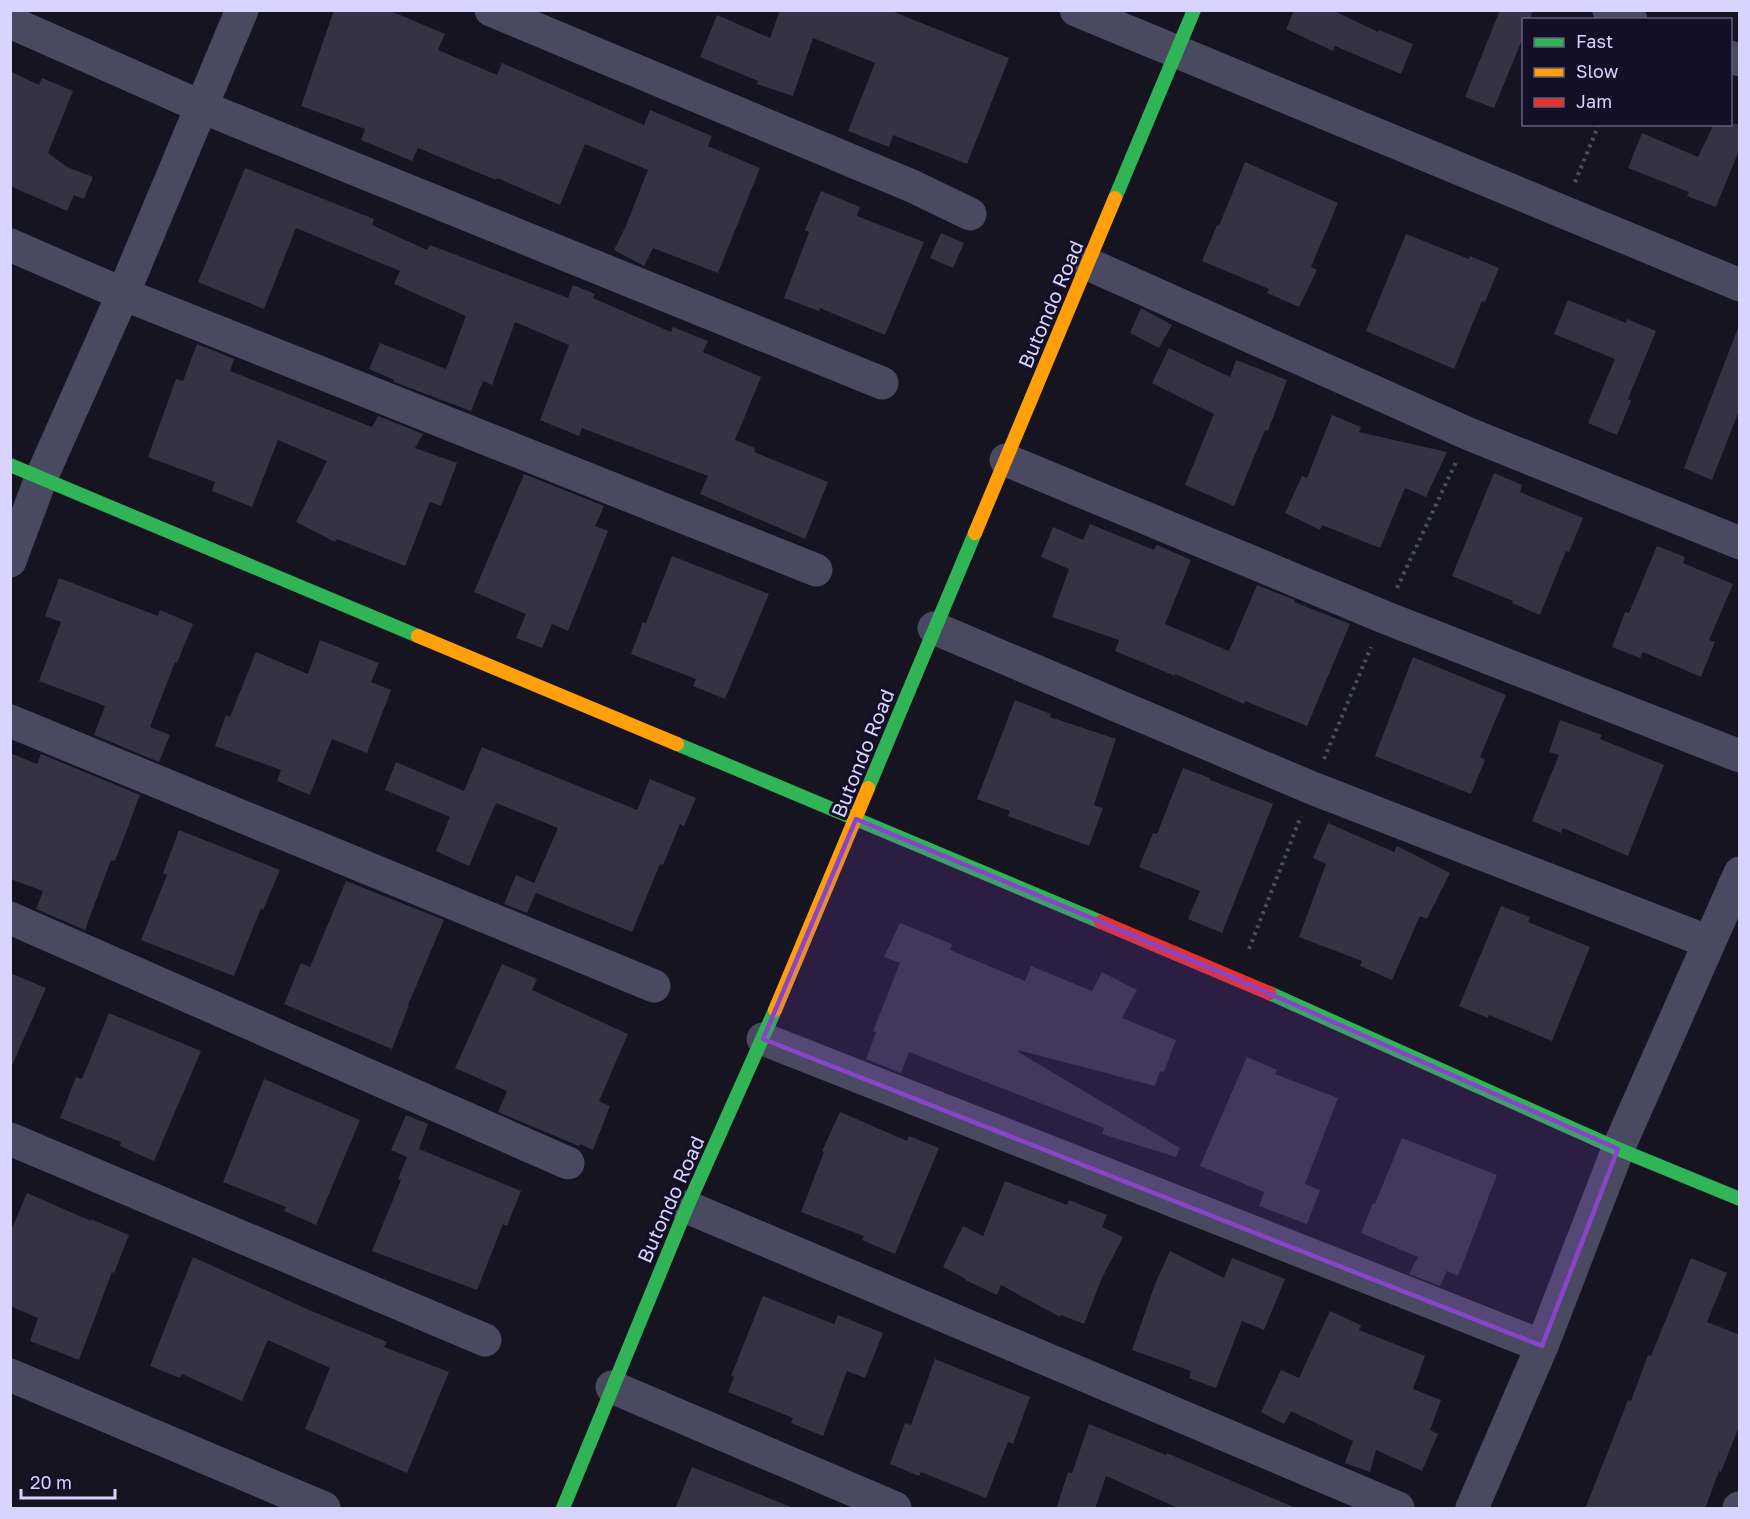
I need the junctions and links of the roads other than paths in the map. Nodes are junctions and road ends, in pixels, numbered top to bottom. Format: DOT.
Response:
graph roads {
  1 [pos="242,10"];
  2 [pos="491,10"];
  3 [pos="1076,10"];
  4 [pos="1194,10"];
  5 [pos="1609,10"];
  6 [pos="1626,18"];
  7 [pos="10,22"];
  8 [pos="1177,52"];
  9 [pos="201,107"];
  10 [pos="970,214"];
  11 [pos="10,245"];
  12 [pos="1088,264"];
  13 [pos="1740,285"];
  14 [pos="123,294"];
  15 [pos="882,383"];
  16 [pos="1006,460"];
  17 [pos="10,465"];
  18 [pos="41,478"];
  19 [pos="1740,543"];
  20 [pos="10,561"];
  21 [pos="816,570"];
  22 [pos="934,628"];
  23 [pos="10,721"];
  24 [pos="1740,756"];
  25 [pos="856,819"];
  26 [pos="1740,873"];
  27 [pos="10,918"];
  28 [pos="1709,942"];
  29 [pos="654,986"];
  30 [pos="763,1039"];
  31 [pos="10,1138"];
  32 [pos="1618,1149"];
  33 [pos="568,1163"];
  34 [pos="1740,1199"];
  35 [pos="687,1207"];
  36 [pos="485,1340"];
  37 [pos="1542,1346"];
  38 [pos="10,1375"];
  39 [pos="612,1387"];
  40 [pos="324,1509"];
  41 [pos="563,1509"];
  42 [pos="895,1509"];
  43 [pos="1398,1509"];
  44 [pos="1472,1509"];
  1 -- 9 [label="street"];
  2 -- 10 [label="street"];
  3 -- 8 [label="street"];
  4 -- 8 [label="street, Butondo Road"];
  5 -- 6 [label="street"];
  7 -- 9 [label="street"];
  8 -- 12 [label="street, Butondo Road"];
  8 -- 13 [label="street"];
  9 -- 14 [label="street"];
  9 -- 15 [label="street"];
  11 -- 14 [label="street"];
  12 -- 16 [label="street, Butondo Road"];
  12 -- 19 [label="street"];
  14 -- 18 [label="street"];
  14 -- 21 [label="street"];
  16 -- 22 [label="street, Butondo Road"];
  16 -- 24 [label="street"];
  17 -- 18 [label="street"];
  18 -- 20 [label="street"];
  18 -- 25 [label="street"];
  22 -- 25 [label="street, Butondo Road"];
  22 -- 28 [label="street"];
  23 -- 29 [label="street"];
  25 -- 30 [label="street, Butondo Road"];
  25 -- 32 [label="street"];
  26 -- 28 [label="street"];
  27 -- 33 [label="street"];
  28 -- 32 [label="street"];
  30 -- 35 [label="street, Butondo Road"];
  30 -- 37 [label="street"];
  31 -- 36 [label="street"];
  32 -- 34 [label="street"];
  32 -- 37 [label="street"];
  35 -- 39 [label="street, Butondo Road"];
  35 -- 43 [label="street"];
  37 -- 44 [label="street"];
  38 -- 40 [label="street"];
  39 -- 41 [label="street, Butondo Road"];
  39 -- 42 [label="street"];
}
